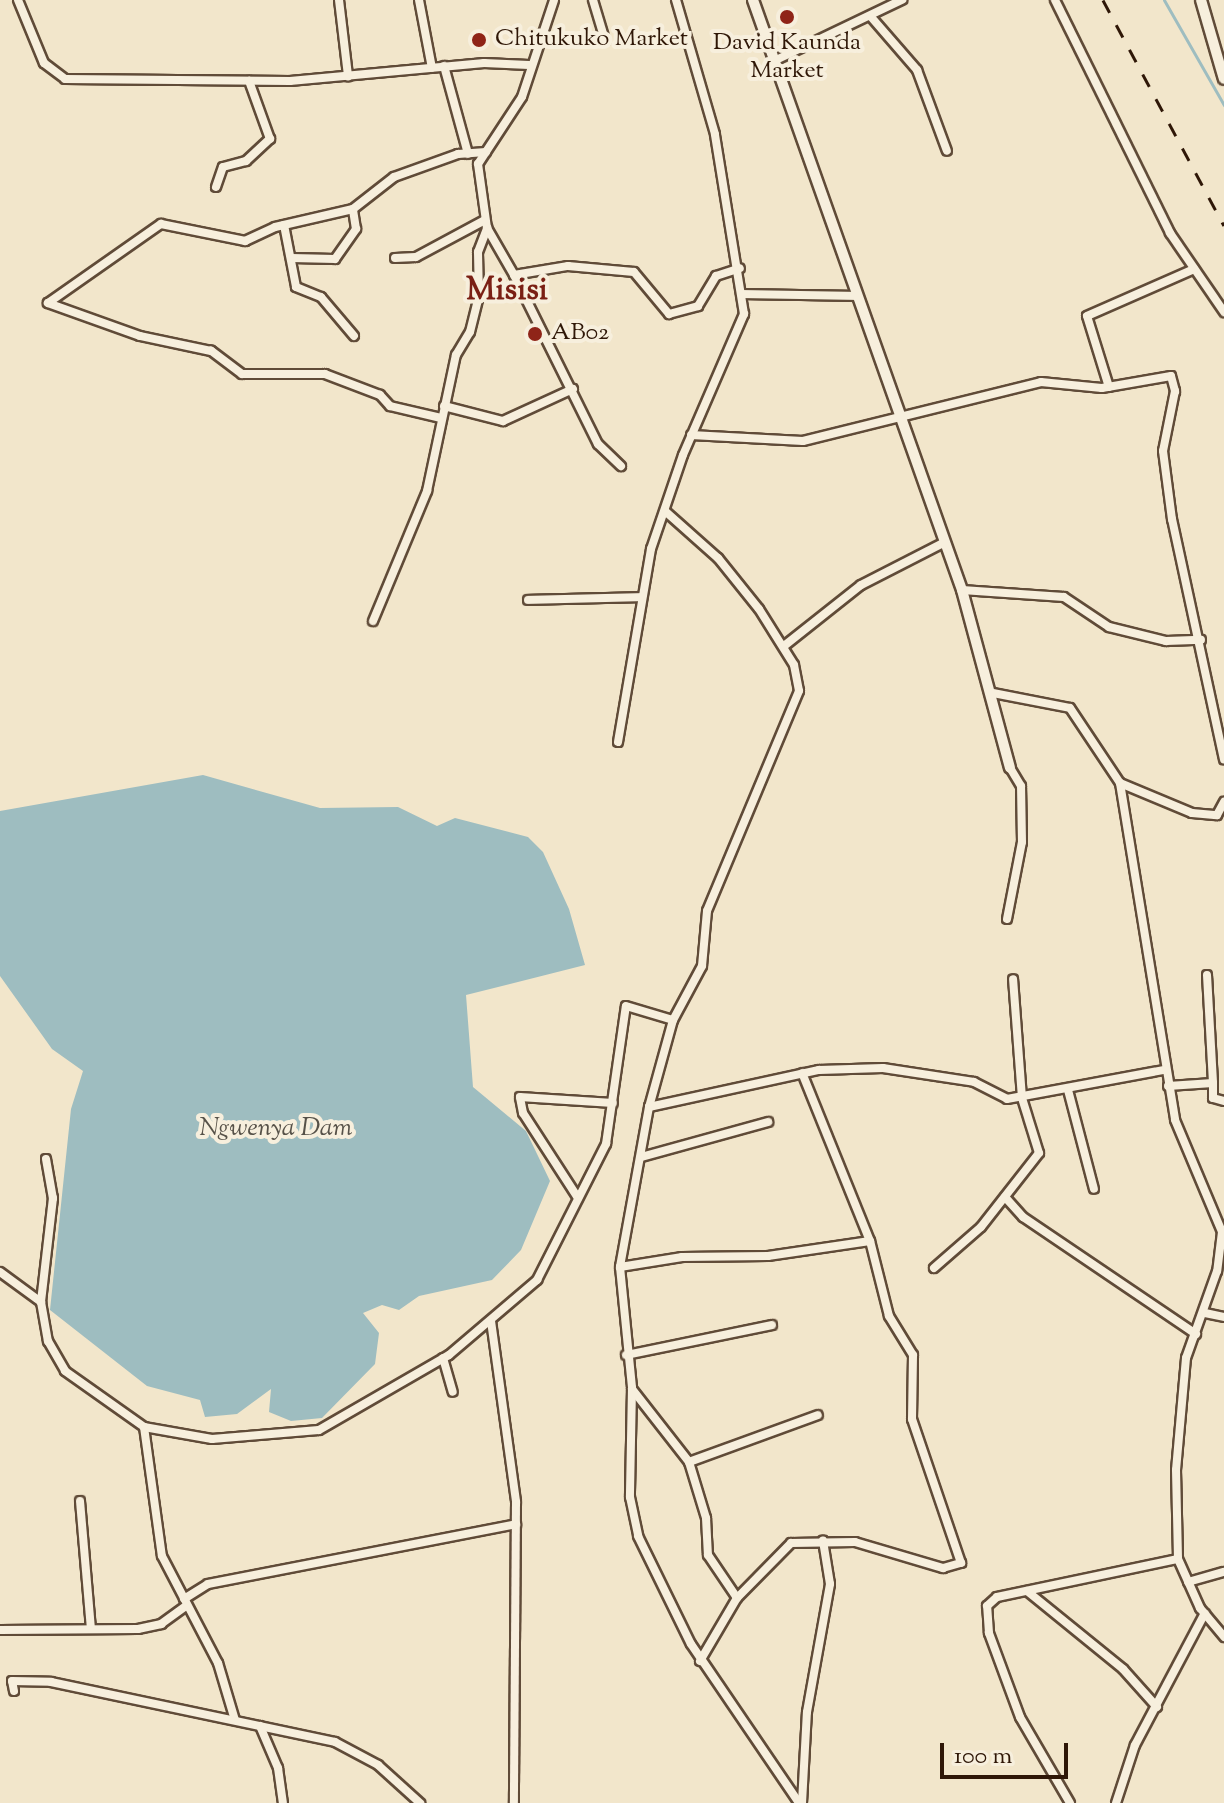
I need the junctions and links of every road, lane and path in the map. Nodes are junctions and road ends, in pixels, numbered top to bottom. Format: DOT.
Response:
graph roads {
  1 [pos="18,0"];
  2 [pos="339,0"];
  3 [pos="419,0"];
  4 [pos="554,0"];
  5 [pos="593,0"];
  6 [pos="676,0"];
  7 [pos="753,0"];
  8 [pos="902,0"];
  9 [pos="1055,0"];
  10 [pos="1201,0"];
  11 [pos="1209,0"];
  12 [pos="1203,15"];
  13 [pos="872,18"];
  14 [pos="605,40"];
  15 [pos="776,60"];
  16 [pos="529,65"];
  17 [pos="444,66"];
  18 [pos="432,68"];
  19 [pos="348,76"];
  20 [pos="1224,79"];
  21 [pos="249,81"];
  22 [pos="947,151"];
  23 [pos="486,152"];
  24 [pos="468,154"];
  25 [pos="216,187"];
  26 [pos="353,209"];
  27 [pos="486,224"];
  28 [pos="284,225"];
  29 [pos="292,258"];
  30 [pos="395,258"];
  31 [pos="740,268"];
  32 [pos="1194,269"];
  33 [pos="514,275"];
  34 [pos="744,294"];
  35 [pos="857,296"];
  36 [pos="1224,312"];
  37 [pos="354,336"];
  38 [pos="1109,387"];
  39 [pos="573,389"];
  40 [pos="444,406"];
  41 [pos="441,418"];
  42 [pos="900,421"];
  43 [pos="691,435"];
  44 [pos="621,466"];
  45 [pos="665,511"];
  46 [pos="945,542"];
  47 [pos="962,590"];
  48 [pos="642,597"];
  49 [pos="528,600"];
  50 [pos="373,621"];
  51 [pos="1201,640"];
  52 [pos="784,646"];
  53 [pos="993,693"];
  54 [pos="618,742"];
  55 [pos="1224,759"];
  56 [pos="1010,768"];
  57 [pos="1120,783"];
  58 [pos="1224,802"];
  59 [pos="1220,817"];
  60 [pos="1007,919"];
  61 [pos="1207,975"];
  62 [pos="1013,979"];
  63 [pos="673,1020"];
  64 [pos="1164,1070"];
  65 [pos="802,1073"];
  66 [pos="1213,1083"];
  67 [pos="1168,1086"];
  68 [pos="1068,1090"];
  69 [pos="1022,1098"];
  70 [pos="1224,1101"];
  71 [pos="613,1103"];
  72 [pos="649,1107"];
  73 [pos="768,1122"];
  74 [pos="641,1157"];
  75 [pos="46,1159"];
  76 [pos="1094,1189"];
  77 [pos="1005,1197"];
  78 [pos="578,1198"];
  79 [pos="1223,1232"];
  80 [pos="870,1241"];
  81 [pos="620,1267"];
  82 [pos="934,1268"];
  83 [pos="0,1272"];
  84 [pos="41,1302"];
  85 [pos="1205,1313"];
  86 [pos="1224,1317"];
  87 [pos="491,1321"];
  88 [pos="772,1325"];
  89 [pos="1196,1334"];
  90 [pos="626,1355"];
  91 [pos="443,1358"];
  92 [pos="632,1388"];
  93 [pos="453,1392"];
  94 [pos="818,1415"];
  95 [pos="144,1427"];
  96 [pos="689,1462"];
  97 [pos="80,1501"];
  98 [pos="516,1524"];
  99 [pos="823,1541"];
  100 [pos="1178,1559"];
  101 [pos="1224,1572"];
  102 [pos="1188,1582"];
  103 [pos="1027,1591"];
  104 [pos="737,1598"];
  105 [pos="185,1602"];
  106 [pos="1205,1613"];
  107 [pos="91,1629"];
  108 [pos="0,1630"];
  109 [pos="1224,1637"];
  110 [pos="700,1661"];
  111 [pos="14,1691"];
  112 [pos="1157,1707"];
  113 [pos="235,1720"];
  114 [pos="260,1726"];
  115 [pos="283,1803"];
  116 [pos="420,1803"];
  117 [pos="514,1803"];
  118 [pos="800,1803"];
  119 [pos="1068,1803"];
  120 [pos="1116,1803"];
  1 -- 21 [label="street"];
  2 -- 19 [label="street"];
  3 -- 18 [label="street"];
  4 -- 16 [label="street"];
  5 -- 14 [label="street"];
  6 -- 31 [label="street"];
  7 -- 15 [label="street"];
  8 -- 13 [label="street"];
  9 -- 32 [label="street"];
  10 -- 12 [label="street"];
  11 -- 12 [label="street"];
  12 -- 20 [label="street"];
  13 -- 15 [label="street"];
  13 -- 22 [label="street"];
  15 -- 35 [label="street"];
  16 -- 17 [label="street"];
  16 -- 23 [label="street"];
  17 -- 18 [label="street"];
  17 -- 24 [label="street"];
  18 -- 19 [label="street"];
  19 -- 21 [label="street"];
  21 -- 25 [label="street"];
  23 -- 24 [label="street"];
  23 -- 27 [label="street"];
  24 -- 26 [label="street"];
  26 -- 28 [label="street"];
  26 -- 29 [label="street"];
  27 -- 30 [label="street"];
  27 -- 33 [label="street"];
  27 -- 40 [label="street"];
  28 -- 29 [label="street"];
  28 -- 41 [label="street"];
  29 -- 37 [label="street"];
  31 -- 33 [label="street"];
  31 -- 34 [label="street"];
  32 -- 36 [label="street"];
  32 -- 38 [label="street"];
  33 -- 39 [label="street"];
  34 -- 35 [label="street"];
  34 -- 43 [label="street"];
  35 -- 42 [label="street"];
  38 -- 42 [label="street"];
  38 -- 51 [label="street"];
  39 -- 40 [label="street"];
  39 -- 44 [label="street"];
  40 -- 41 [label="street"];
  41 -- 50 [label="street"];
  42 -- 43 [label="street"];
  42 -- 46 [label="street"];
  43 -- 45 [label="street"];
  45 -- 48 [label="street"];
  45 -- 52 [label="street"];
  46 -- 47 [label="street"];
  46 -- 52 [label="street"];
  47 -- 51 [label="street"];
  47 -- 53 [label="street"];
  48 -- 49 [label="street"];
  48 -- 54 [label="street"];
  51 -- 55 [label="street"];
  52 -- 63 [label="street"];
  53 -- 56 [label="street"];
  53 -- 57 [label="street"];
  56 -- 60 [label="street"];
  57 -- 59 [label="street"];
  57 -- 64 [label="street"];
  58 -- 59 [label="street"];
  61 -- 66 [label="street"];
  62 -- 69 [label="street"];
  63 -- 71 [label="street"];
  63 -- 72 [label="street"];
  64 -- 67 [label="street"];
  64 -- 68 [label="street"];
  65 -- 69 [label="street"];
  65 -- 72 [label="street"];
  65 -- 80 [label="street"];
  66 -- 67 [label="street"];
  66 -- 70 [label="street"];
  67 -- 79 [label="street"];
  68 -- 69 [label="street"];
  68 -- 76 [label="street"];
  69 -- 77 [label="street"];
  71 -- 78 [label="street"];
  71 -- 78 [label="street"];
  72 -- 74 [label="street"];
  73 -- 74 [label="street"];
  74 -- 81 [label="street"];
  75 -- 84 [label="street"];
  77 -- 82 [label="street"];
  77 -- 89 [label="street"];
  78 -- 87 [label="street"];
  79 -- 85 [label="street"];
  80 -- 81 [label="street"];
  80 -- 99 [label="street"];
  81 -- 90 [label="street"];
  83 -- 84 [label="street"];
  84 -- 95 [label="street"];
  85 -- 86 [label="street"];
  85 -- 89 [label="street"];
  87 -- 91 [label="street"];
  87 -- 98 [label="street"];
  88 -- 90 [label="street"];
  89 -- 100 [label="street"];
  90 -- 92 [label="street"];
  91 -- 93 [label="street"];
  91 -- 95 [label="street"];
  92 -- 96 [label="street"];
  92 -- 110 [label="street"];
  94 -- 96 [label="street"];
  95 -- 105 [label="street"];
  96 -- 104 [label="street"];
  97 -- 107 [label="street"];
  98 -- 105 [label="street"];
  98 -- 117 [label="street"];
  99 -- 104 [label="street"];
  99 -- 118 [label="street"];
  100 -- 102 [label="street"];
  100 -- 103 [label="street"];
  101 -- 102 [label="street"];
  102 -- 106 [label="street"];
  103 -- 112 [label="street"];
  103 -- 119 [label="street"];
  104 -- 110 [label="street"];
  105 -- 107 [label="street"];
  105 -- 113 [label="street"];
  106 -- 109 [label="street"];
  106 -- 112 [label="street"];
  107 -- 108 [label="street"];
  110 -- 118 [label="street"];
  111 -- 113 [label="street"];
  112 -- 120 [label="street"];
  113 -- 114 [label="street"];
  114 -- 115 [label="street"];
  114 -- 116 [label="street"];
}
